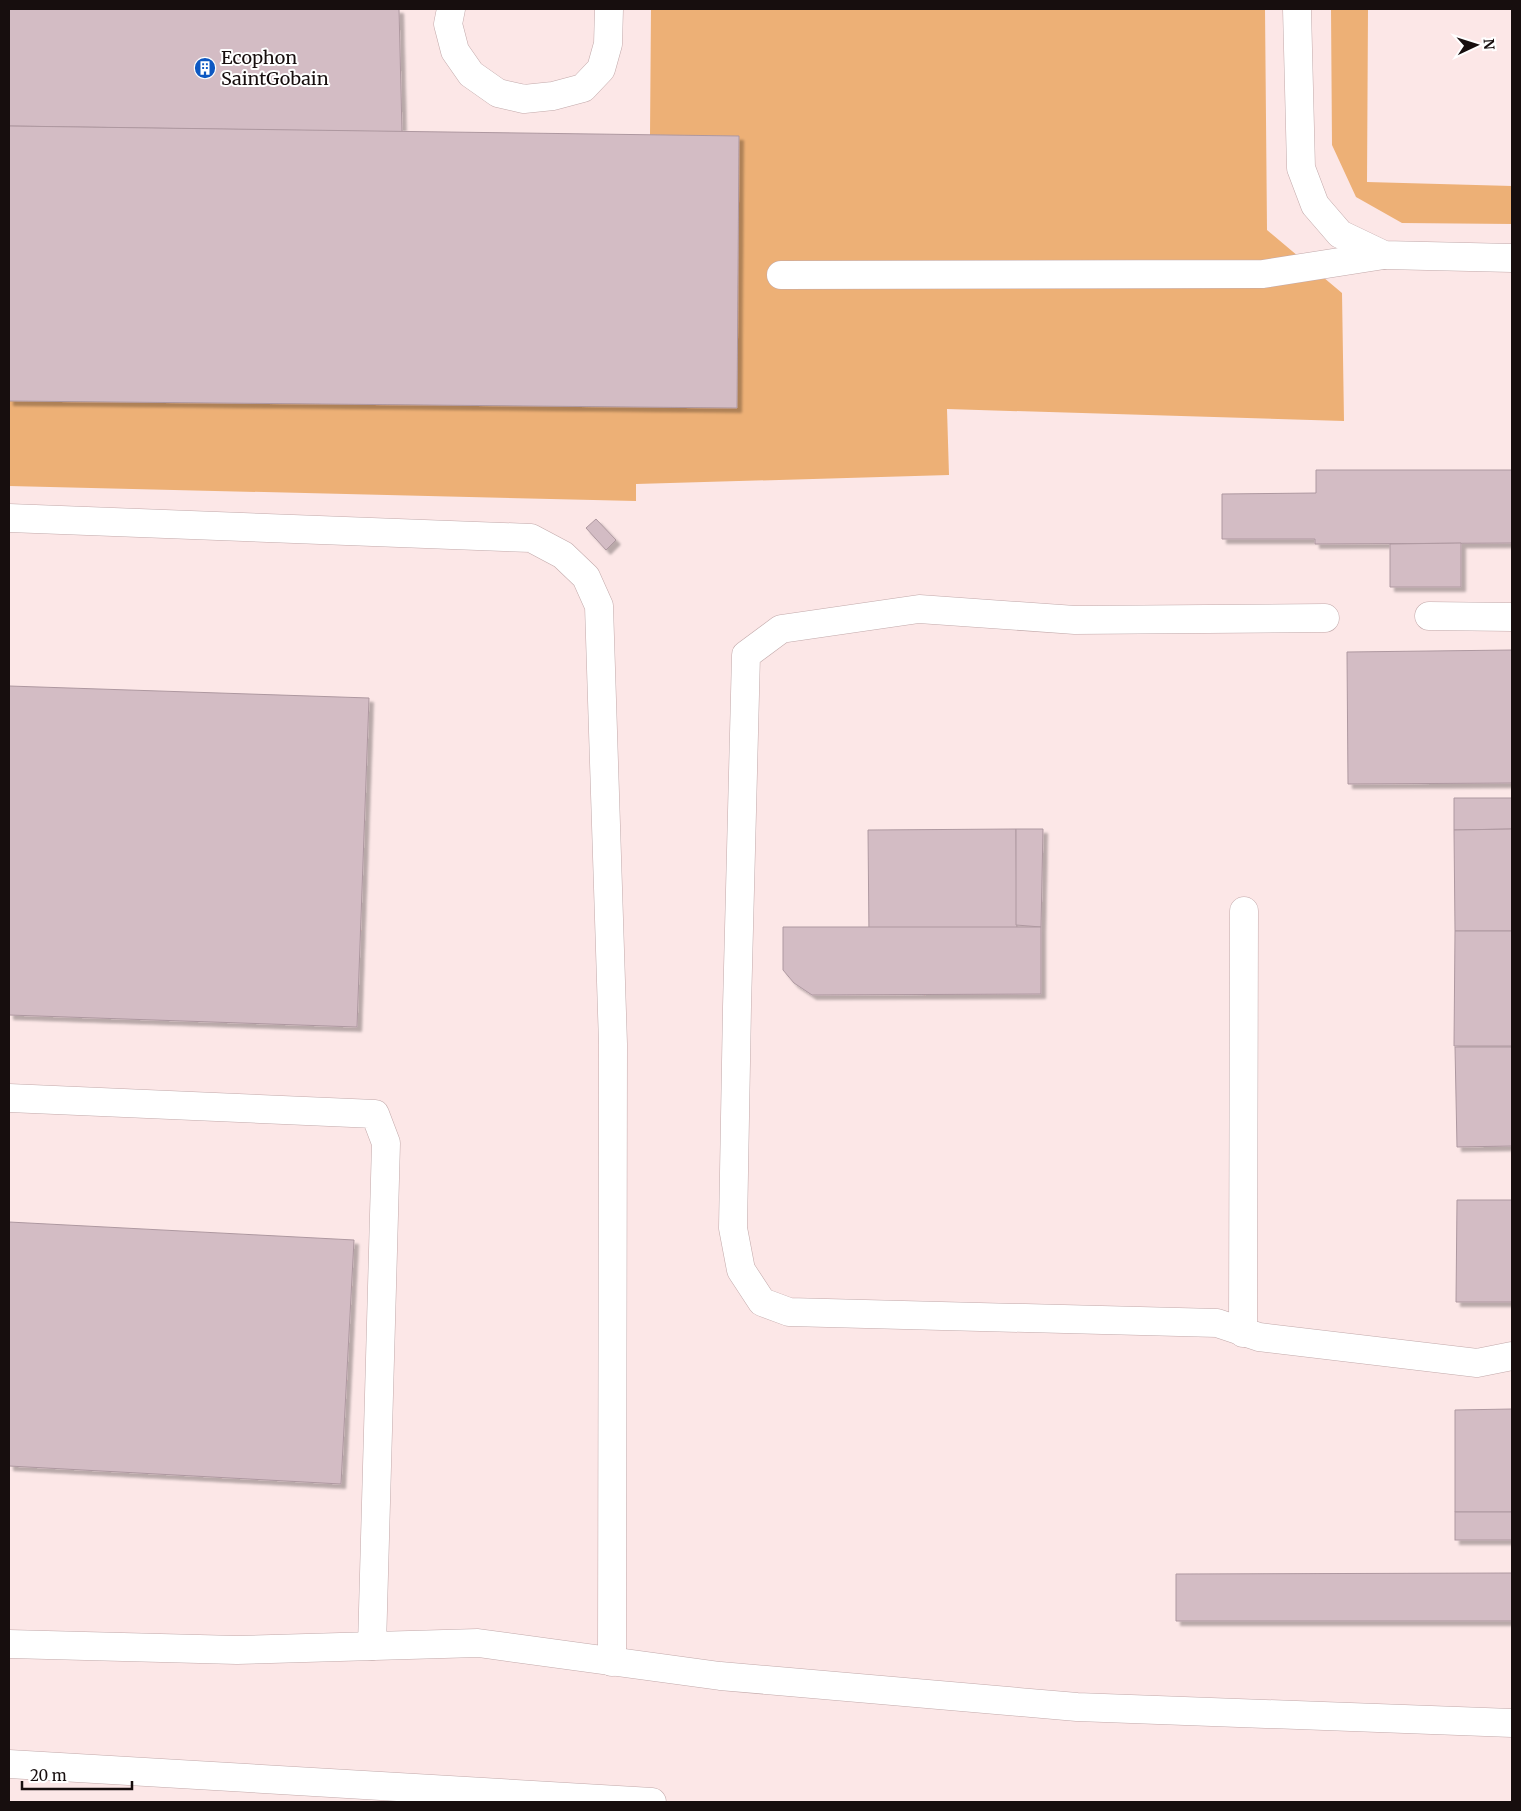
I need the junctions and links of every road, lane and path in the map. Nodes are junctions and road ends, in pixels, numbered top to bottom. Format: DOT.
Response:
graph roads {
  1 [pos="451,9"];
  2 [pos="609,9"];
  3 [pos="1297,9"];
  4 [pos="1384,255"];
  5 [pos="1512,258"];
  6 [pos="781,275"];
  7 [pos="9,518"];
  8 [pos="1429,616"];
  9 [pos="1512,617"];
  10 [pos="1325,618"];
  11 [pos="1244,911"];
  12 [pos="9,1098"];
  13 [pos="1243,1332"];
  14 [pos="1512,1356"];
  15 [pos="9,1644"];
  16 [pos="372,1646"];
  17 [pos="612,1662"];
  18 [pos="1512,1723"];
  19 [pos="9,1764"];
  20 [pos="652,1802"];
  1 -- 2 [label="street"];
  3 -- 4 [label="street"];
  4 -- 5 [label="street"];
  4 -- 6 [label="street"];
  7 -- 17 [label="street"];
  8 -- 9 [label="street"];
  10 -- 13 [label="street"];
  11 -- 13 [label="street"];
  12 -- 16 [label="street"];
  13 -- 14 [label="street"];
  15 -- 16 [label="street"];
  16 -- 17 [label="street"];
  17 -- 18 [label="street"];
  19 -- 20 [label="street"];
}
